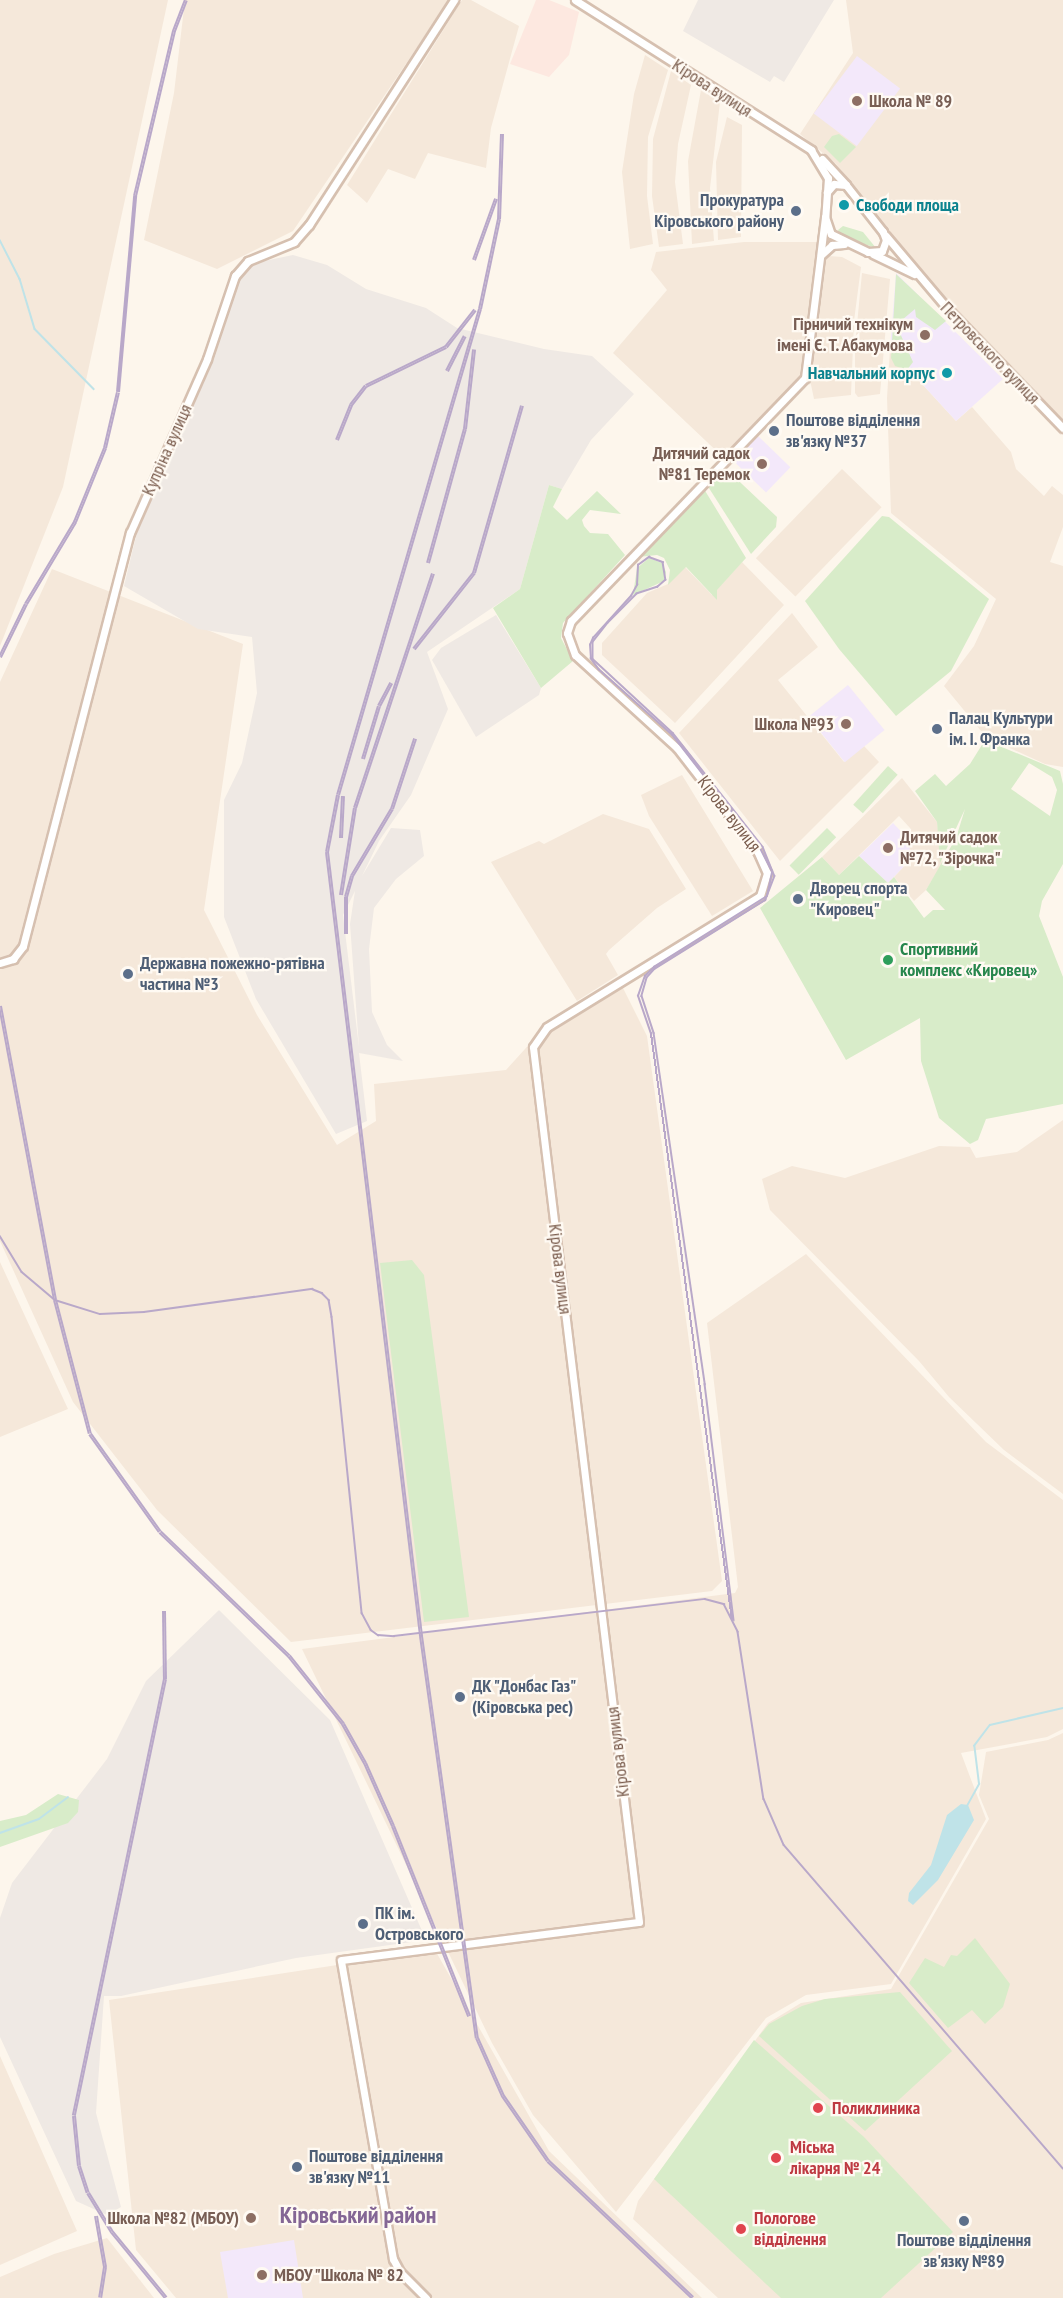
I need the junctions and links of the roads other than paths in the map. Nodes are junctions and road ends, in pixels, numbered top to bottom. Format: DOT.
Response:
graph roads {
  1 [pos="454,0"];
  2 [pos="575,0"];
  3 [pos="810,150"];
  4 [pos="846,185"];
  5 [pos="827,192"];
  6 [pos="825,217"];
  7 [pos="883,232"];
  8 [pos="845,244"];
  9 [pos="868,252"];
  10 [pos="821,255"];
  11 [pos="919,277"];
  12 [pos="1063,428"];
  13 [pos="0,963"];
  14 [pos="426,2298"];
  1 -- 13 [label="main road, Купріна вулиця"];
  2 -- 3 [label="main road, Кірова вулиця"];
  3 -- 4 [label="main road"];
  3 -- 5 [label="main road, Кірова вулиця"];
  4 -- 5 [label="main road"];
  4 -- 7 [label="main road"];
  5 -- 6 [label="main road, Кірова вулиця"];
  6 -- 8 [label="main road"];
  6 -- 10 [label="main road, Кірова вулиця"];
  7 -- 9 [label="main road"];
  7 -- 11 [label="main road, Петровського вулиця"];
  8 -- 9 [label="main road"];
  8 -- 10 [label="main road"];
  9 -- 11 [label="main road"];
  10 -- 14 [label="main road, Кірова вулиця"];
  11 -- 12 [label="main road, Петровського вулиця"];
}
